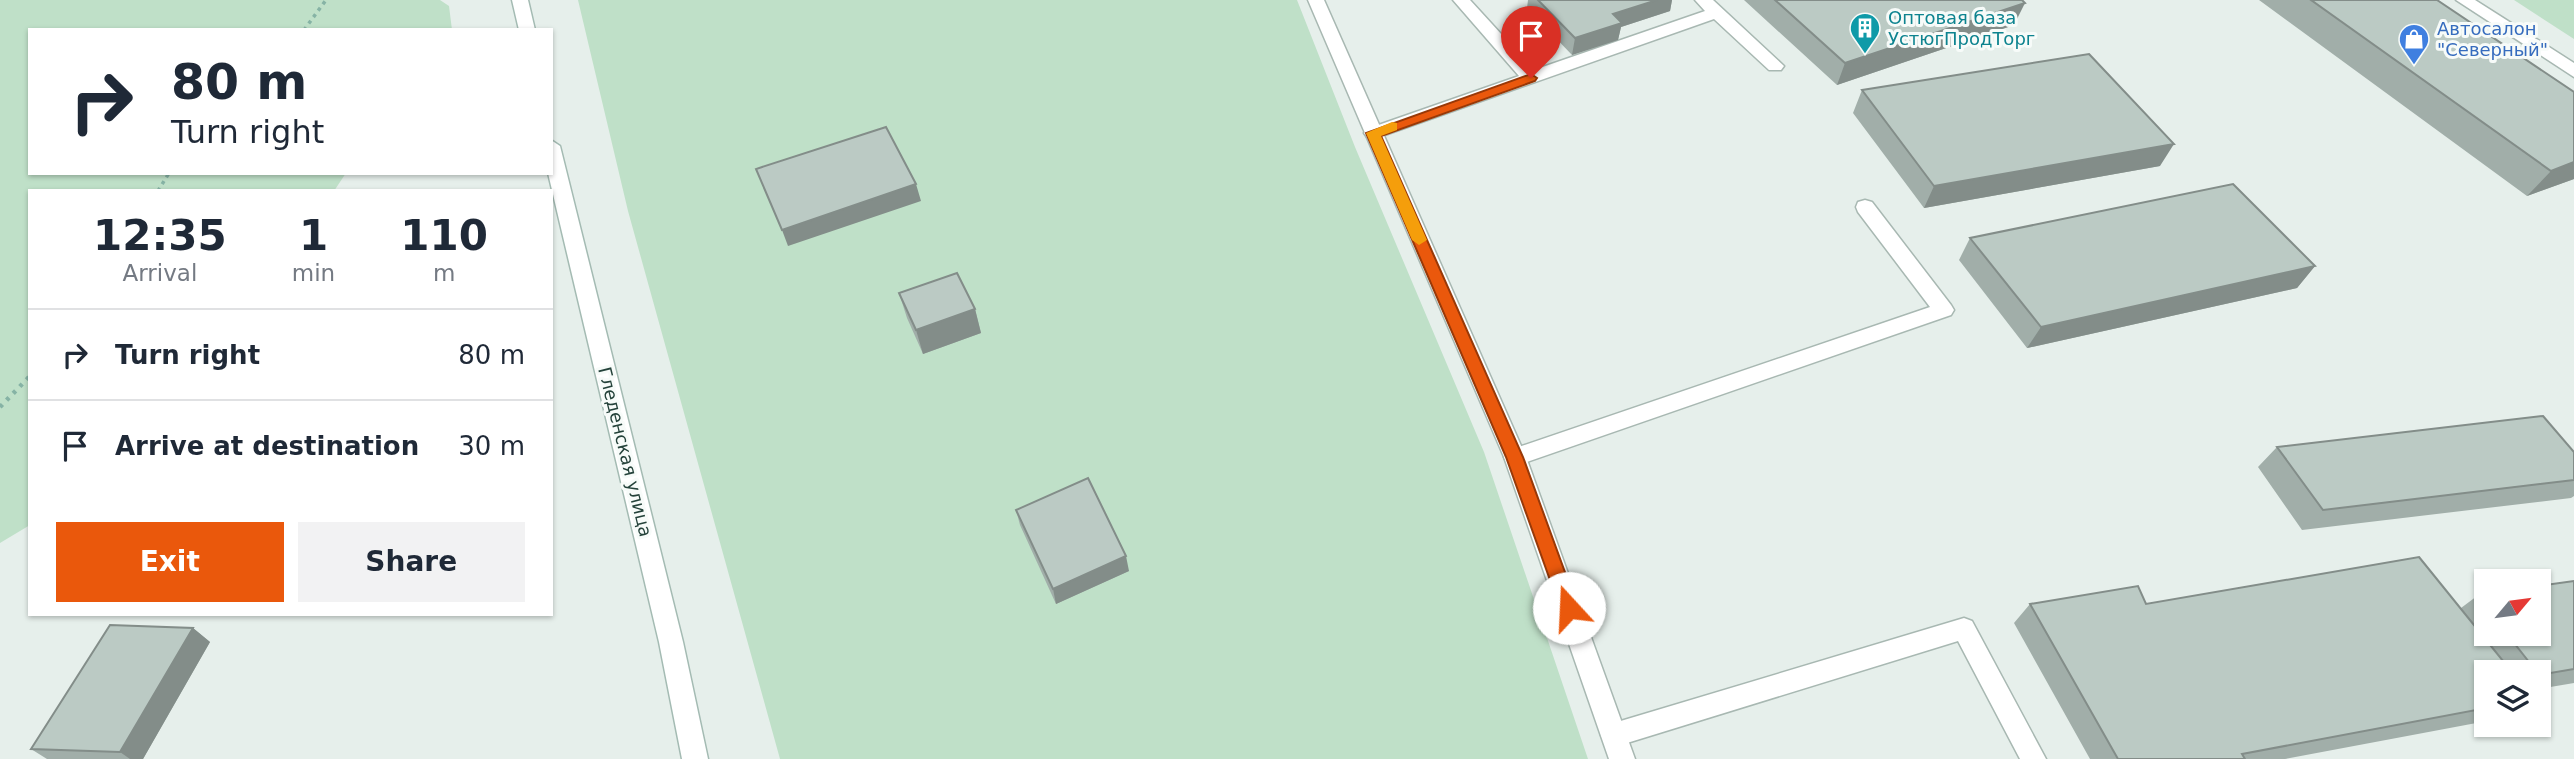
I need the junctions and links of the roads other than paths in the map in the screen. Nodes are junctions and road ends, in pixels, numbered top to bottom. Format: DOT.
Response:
graph roads {
  1 [pos="520,0"];
  2 [pos="1316,0"];
  3 [pos="1461,0"];
  4 [pos="1703,0"];
  5 [pos="2464,0"];
  6 [pos="1717,12"];
  7 [pos="527,28"];
  8 [pos="1775,66"];
  9 [pos="2574,71"];
  10 [pos="1531,78"];
  11 [pos="1373,133"];
  12 [pos="553,154"];
  13 [pos="1865,207"];
  14 [pos="1514,457"];
  15 [pos="1614,735"];
  16 [pos="695,759"];
  17 [pos="1622,759"];
  18 [pos="2034,759"];
  1 -- 7 [label="street"];
  2 -- 11 [label="street"];
  3 -- 10 [label="street"];
  4 -- 6 [label="street"];
  5 -- 9 [label="street"];
  6 -- 8 [label="street"];
  6 -- 10 [label="street"];
  10 -- 11 [label="street"];
  11 -- 14 [label="street"];
  12 -- 16 [label="street, Гледенская улица"];
  13 -- 14 [label="street"];
  14 -- 15 [label="street"];
  15 -- 17 [label="street"];
  15 -- 18 [label="street"];
}
